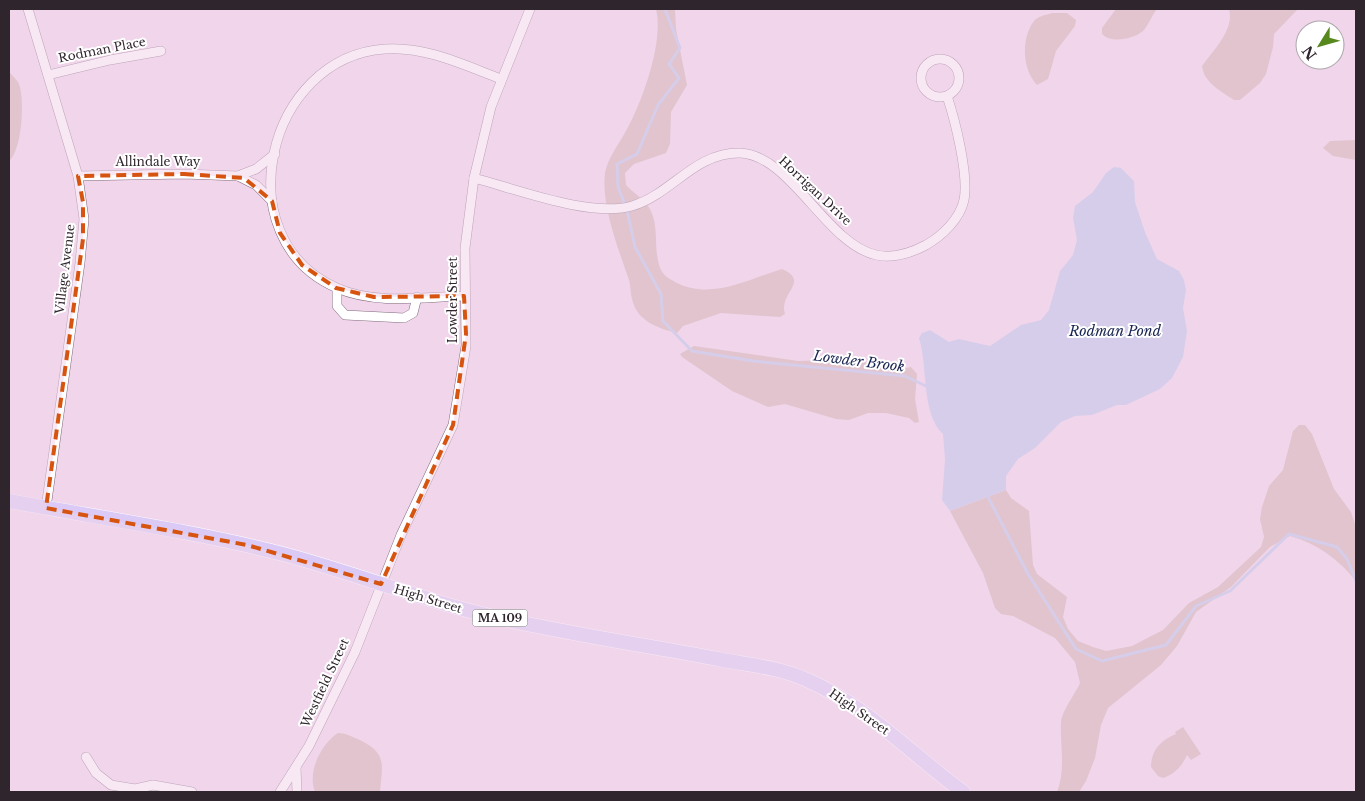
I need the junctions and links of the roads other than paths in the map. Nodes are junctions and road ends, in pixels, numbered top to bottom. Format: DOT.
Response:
graph roads {
  1 [pos="28,9"];
  2 [pos="530,9"];
  3 [pos="161,52"];
  4 [pos="48,74"];
  5 [pos="501,79"];
  6 [pos="946,96"];
  7 [pos="275,154"];
  8 [pos="78,176"];
  9 [pos="238,176"];
  10 [pos="474,178"];
  11 [pos="272,200"];
  12 [pos="338,289"];
  13 [pos="464,296"];
  14 [pos="417,297"];
  15 [pos="9,501"];
  16 [pos="46,508"];
  17 [pos="381,584"];
  18 [pos="86,757"];
  19 [pos="296,767"];
  20 [pos="192,792"];
  21 [pos="280,792"];
  22 [pos="297,792"];
  23 [pos="963,792"];
  1 -- 4 [label="street, Village Avenue"];
  2 -- 5 [label="street, Lowder Street"];
  3 -- 4 [label="street, Rodman Place"];
  4 -- 8 [label="street, Village Avenue"];
  5 -- 7 [label="street"];
  5 -- 10 [label="street, Lowder Street"];
  6 -- 6 [label="street"];
  6 -- 10 [label="street, Horrigan Drive"];
  7 -- 9 [label="street, Allindale Way"];
  7 -- 11 [label="street"];
  8 -- 9 [label="street, Allindale Way"];
  8 -- 16 [label="street, Village Avenue"];
  9 -- 11 [label="street, Allindale Way"];
  10 -- 13 [label="street, Lowder Street"];
  11 -- 12 [label="street"];
  12 -- 14 [label="street"];
  12 -- 14 [label="street"];
  13 -- 14 [label="street"];
  13 -- 17 [label="street, Lowder Street"];
  15 -- 16 [label="main road, High Street / MA 109"];
  16 -- 17 [label="main road, High Street / MA 109"];
  17 -- 19 [label="street, Westfield Street"];
  17 -- 23 [label="main road, High Street / MA 109"];
  18 -- 20 [label="street"];
  19 -- 21 [label="street, Westfield Street"];
  19 -- 22 [label="street"];
}
